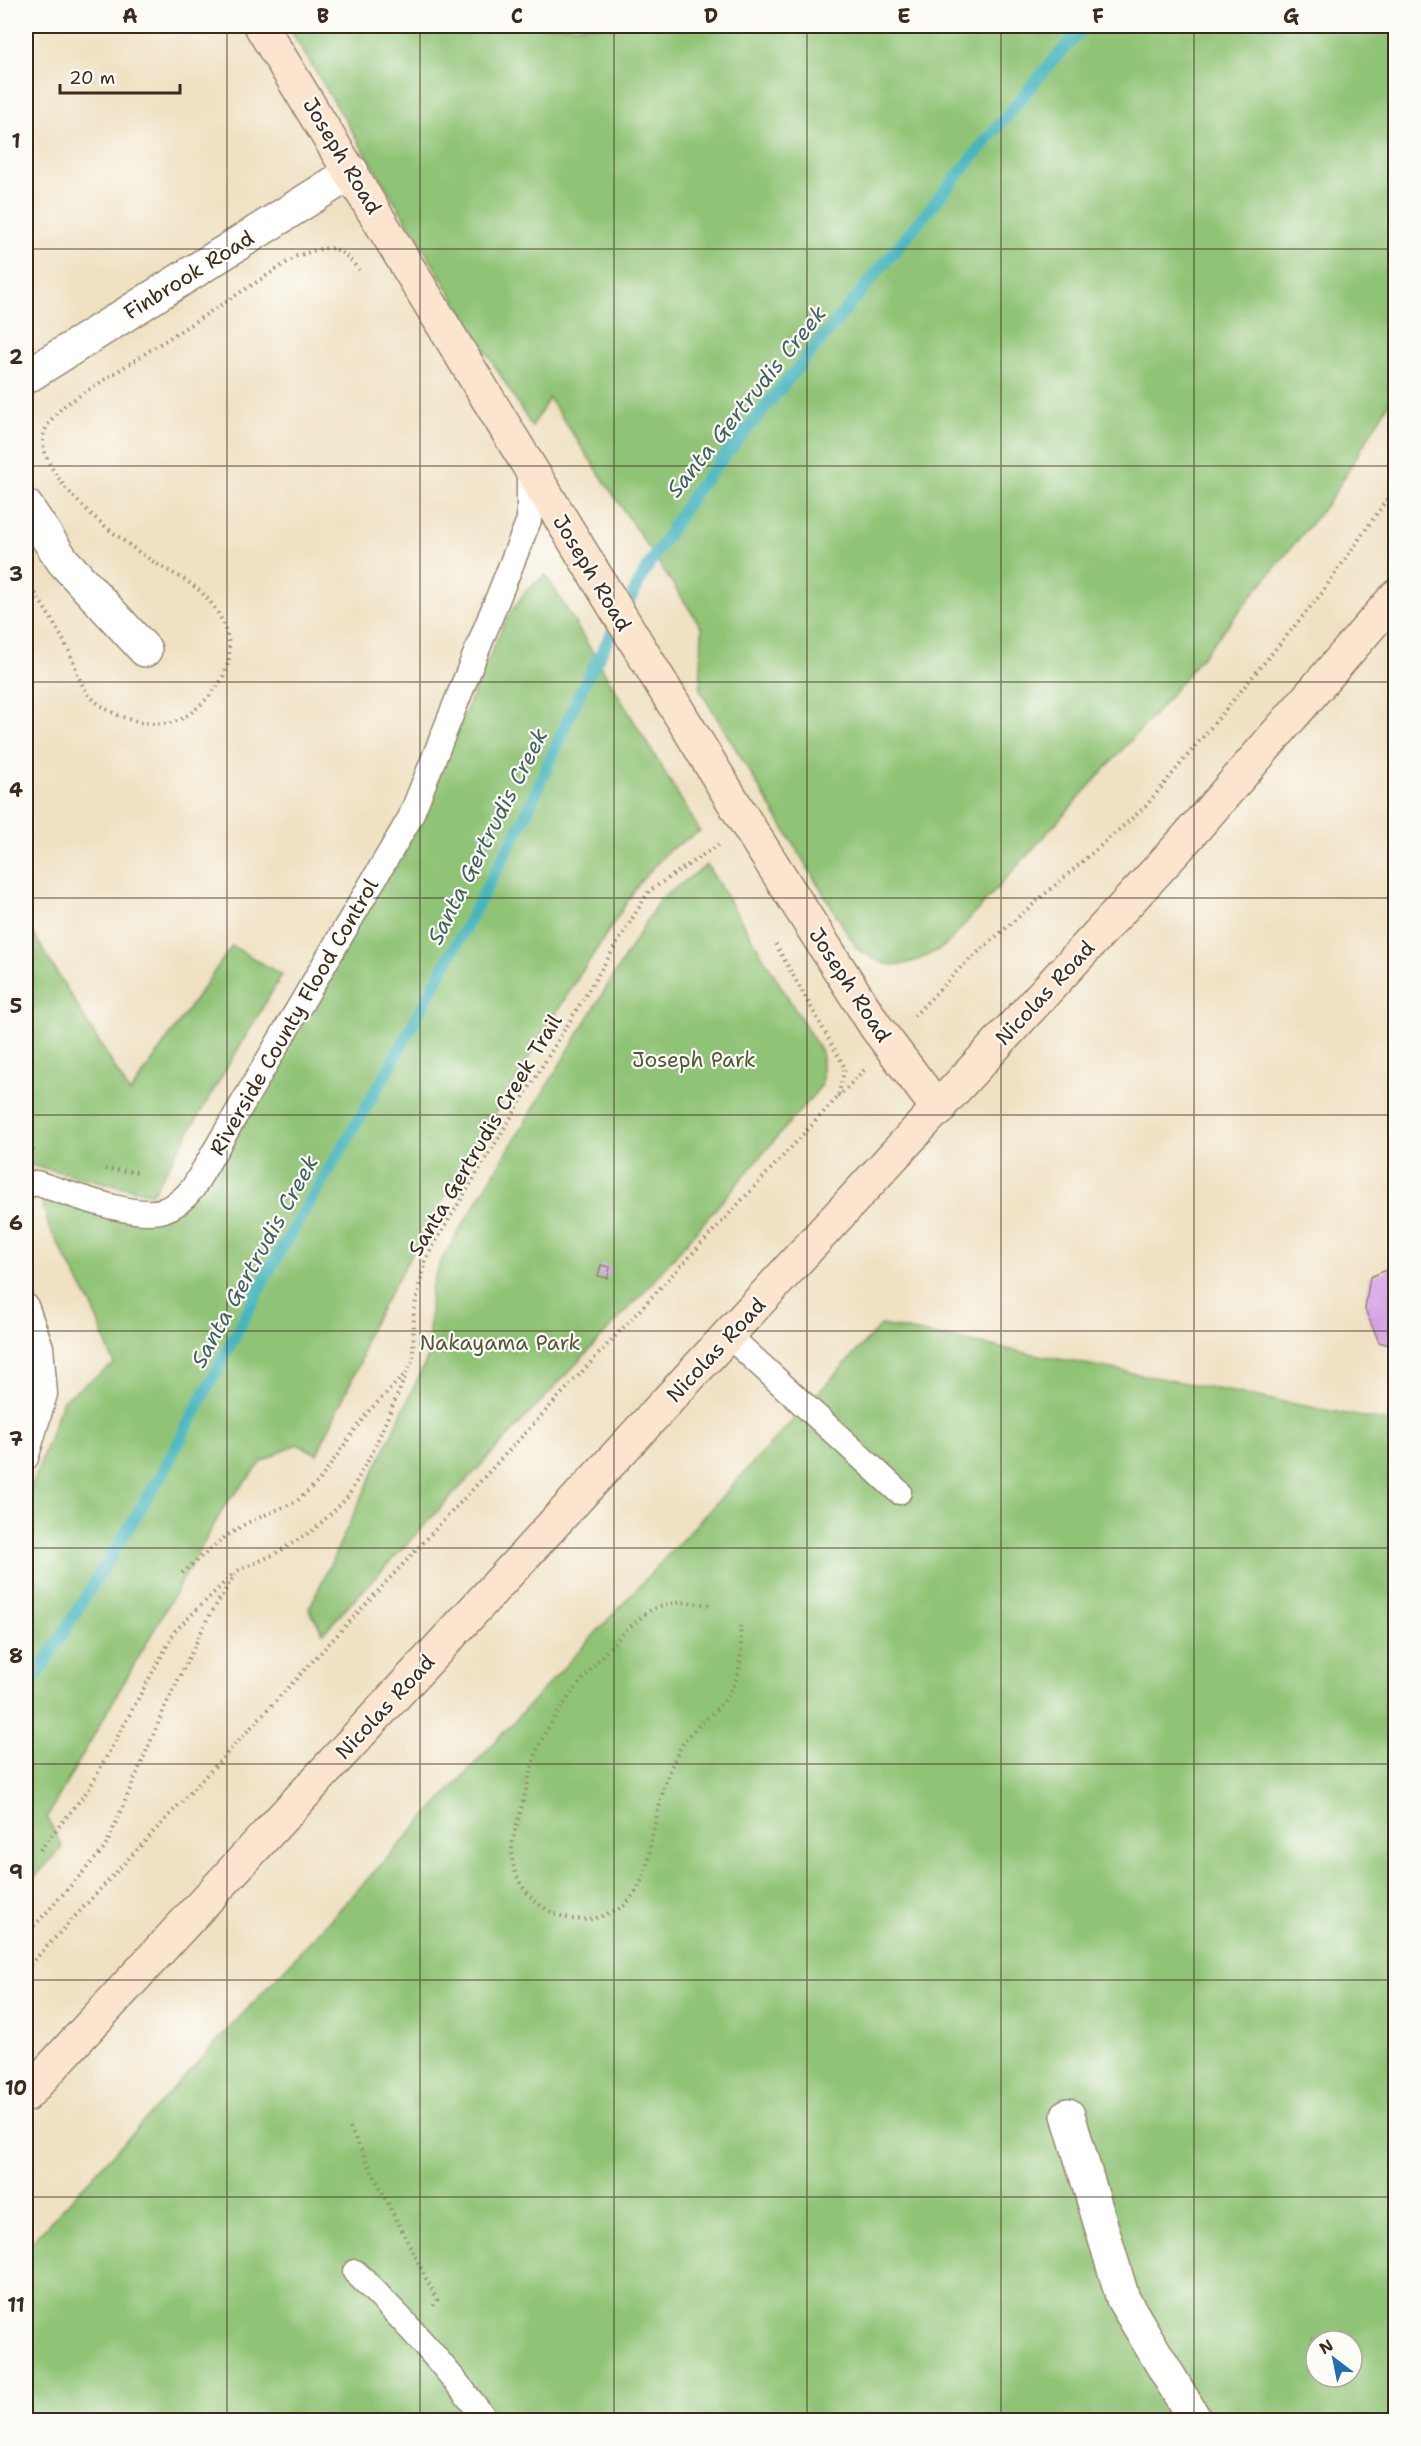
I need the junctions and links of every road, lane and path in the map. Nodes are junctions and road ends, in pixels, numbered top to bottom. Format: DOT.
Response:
graph roads {
  1 [pos="261,26"];
  2 [pos="352,172"];
  3 [pos="359,270"];
  4 [pos="26,377"];
  5 [pos="529,469"];
  6 [pos="1395,486"];
  7 [pos="26,506"];
  8 [pos="26,577"];
  9 [pos="1395,596"];
  10 [pos="145,650"];
  11 [pos="748,826"];
  12 [pos="773,940"];
  13 [pos="961,967"];
  14 [pos="939,1110"];
  15 [pos="26,1186"];
  16 [pos="26,1306"];
  17 [pos="729,1336"];
  18 [pos="407,1373"];
  19 [pos="26,1458"];
  20 [pos="899,1492"];
  21 [pos="237,1570"];
  22 [pos="182,1572"];
  23 [pos="709,1605"];
  24 [pos="740,1626"];
  25 [pos="40,1850"];
  26 [pos="26,1935"];
  27 [pos="26,1969"];
  28 [pos="26,2095"];
  29 [pos="1068,2115"];
  30 [pos="350,2128"];
  31 [pos="355,2272"];
  32 [pos="429,2312"];
  33 [pos="486,2421"];
  34 [pos="1195,2421"];
  1 -- 2 [label="main road, Joseph Road"];
  2 -- 4 [label="street, Finbrook Road"];
  2 -- 5 [label="main road, Joseph Road"];
  3 -- 8 [label="path"];
  5 -- 11 [label="main road, Joseph Road"];
  5 -- 15 [label="lane, Riverside County Flood Control"];
  6 -- 13 [label="path"];
  7 -- 10 [label="street"];
  9 -- 14 [label="main road, Nicolas Road"];
  11 -- 14 [label="main road, Joseph Road"];
  11 -- 18 [label="path, Santa Gertrudis Creek Trail"];
  12 -- 27 [label="path"];
  14 -- 17 [label="main road, Nicolas Road"];
  16 -- 19 [label="lane"];
  17 -- 20 [label="lane"];
  17 -- 28 [label="main road, Nicolas Road"];
  18 -- 21 [label="path, Santa Gertrudis Creek Trail"];
  18 -- 22 [label="path"];
  21 -- 25 [label="path"];
  21 -- 26 [label="path"];
  23 -- 24 [label="path"];
  29 -- 34 [label="street"];
  30 -- 32 [label="path"];
  31 -- 33 [label="lane"];
}
